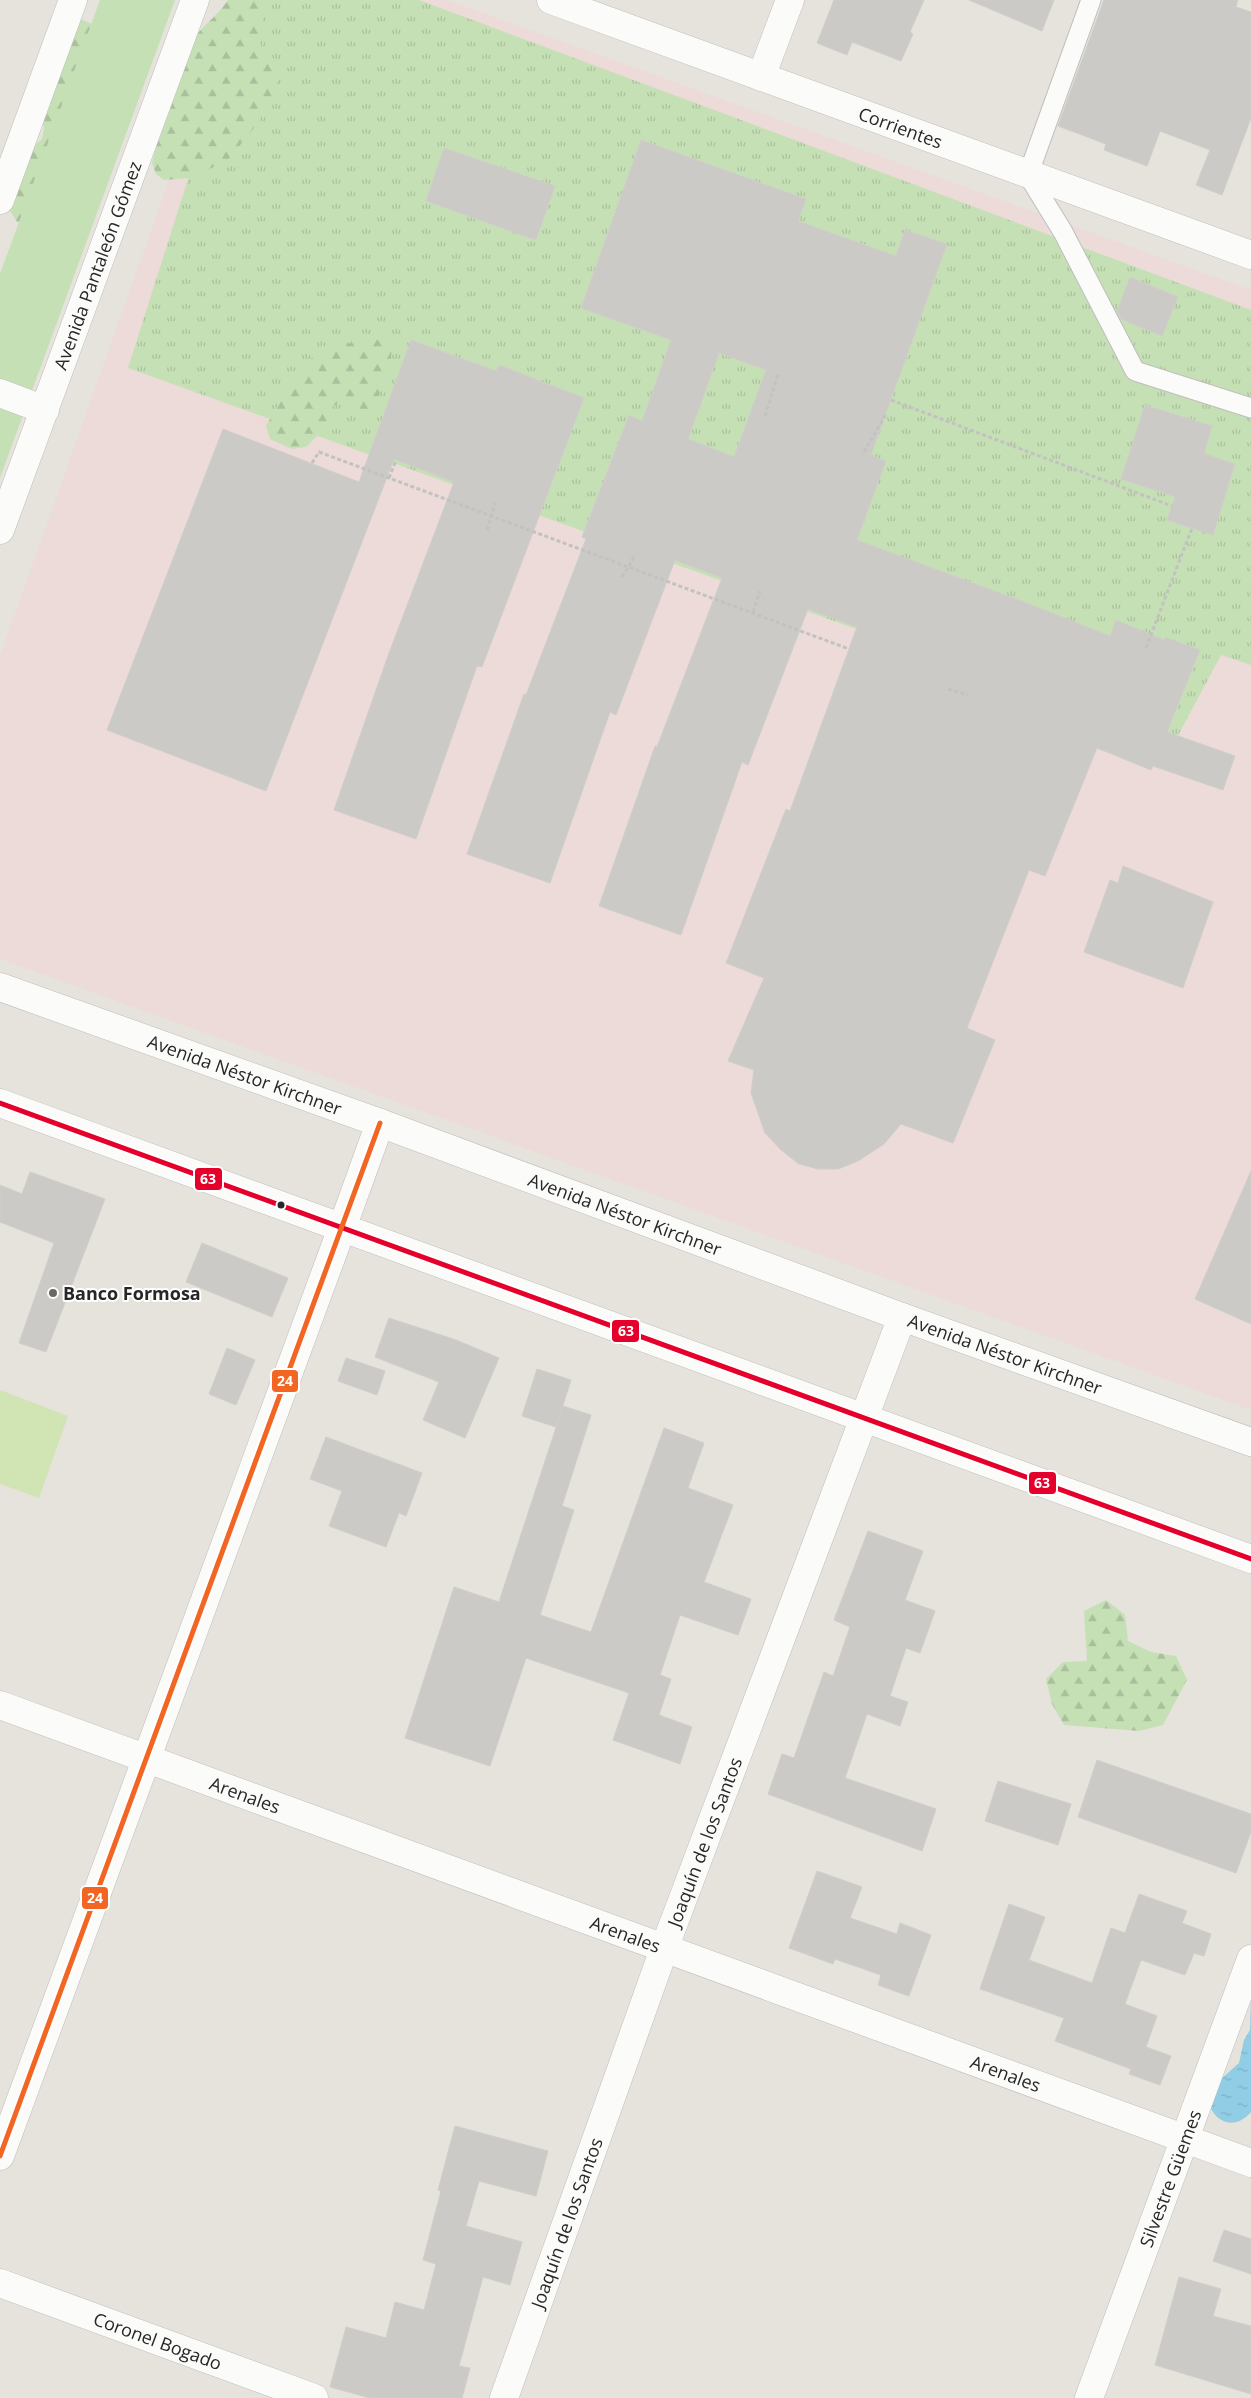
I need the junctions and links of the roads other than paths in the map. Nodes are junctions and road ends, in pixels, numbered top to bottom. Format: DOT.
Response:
graph roads {
  1 [pos="73,0"];
  2 [pos="196,0"];
  3 [pos="551,0"];
  4 [pos="790,0"];
  5 [pos="1091,0"];
  6 [pos="761,77"];
  7 [pos="1028,175"];
  8 [pos="0,200"];
  9 [pos="1251,255"];
  10 [pos="0,393"];
  11 [pos="1251,408"];
  12 [pos="45,410"];
  13 [pos="0,530"];
  14 [pos="4,993"];
  15 [pos="0,1103"];
  16 [pos="380,1123"];
  17 [pos="342,1228"];
  18 [pos="902,1317"];
  19 [pos="865,1417"];
  20 [pos="1251,1442"];
  21 [pos="1251,1559"];
  22 [pos="0,1705"];
  23 [pos="146,1758"];
  24 [pos="664,1949"];
  25 [pos="1251,1959"];
  26 [pos="1186,2139"];
  27 [pos="0,2156"];
  28 [pos="1251,2163"];
  29 [pos="0,2283"];
  30 [pos="314,2398"];
  31 [pos="504,2398"];
  32 [pos="1089,2398"];
  1 -- 8 [label="street"];
  2 -- 12 [label="street, Avenida Pantaleón Gómez"];
  3 -- 6 [label="street, Corrientes"];
  4 -- 6 [label="street"];
  5 -- 7 [label="lane"];
  6 -- 7 [label="street, Corrientes"];
  7 -- 9 [label="street, Corrientes"];
  7 -- 11 [label="lane"];
  10 -- 12 [label="street"];
  12 -- 13 [label="street, Avenida Pantaleón Gómez"];
  14 -- 16 [label="street, Avenida Néstor Kirchner"];
  15 -- 17 [label="street"];
  16 -- 17 [label="street"];
  16 -- 18 [label="street, Avenida Néstor Kirchner"];
  17 -- 19 [label="street"];
  17 -- 23 [label="street"];
  18 -- 19 [label="street, Joaquín de los Santos"];
  18 -- 20 [label="street, Avenida Néstor Kirchner"];
  19 -- 21 [label="street"];
  19 -- 24 [label="street, Joaquín de los Santos"];
  22 -- 23 [label="street, Arenales"];
  23 -- 24 [label="street, Arenales"];
  23 -- 27 [label="street"];
  24 -- 26 [label="street, Arenales"];
  24 -- 31 [label="street, Joaquín de los Santos"];
  25 -- 26 [label="street, Silvestre Güemes"];
  26 -- 28 [label="street, Arenales"];
  26 -- 32 [label="street, Silvestre Güemes"];
  29 -- 30 [label="street, Coronel Bogado"];
}
